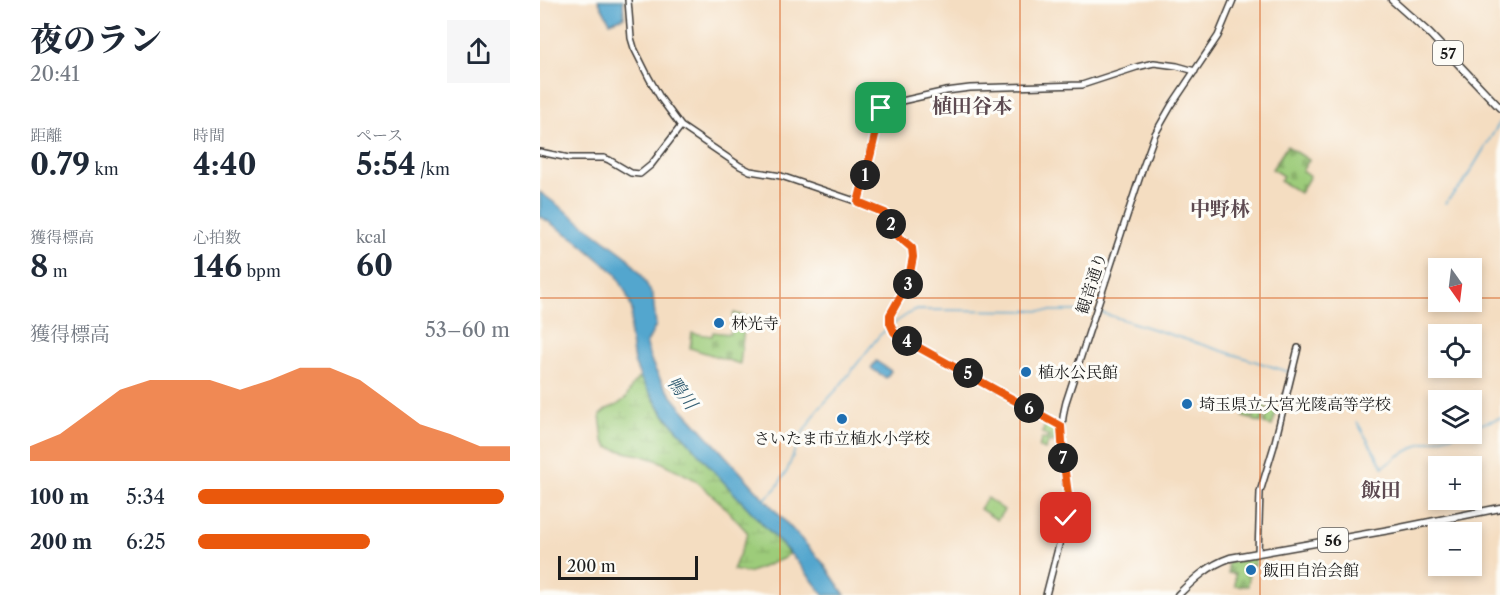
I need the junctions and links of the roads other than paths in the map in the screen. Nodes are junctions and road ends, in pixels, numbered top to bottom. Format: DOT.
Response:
graph roads {
  1 [pos="628,0"];
  2 [pos="1233,0"];
  3 [pos="1392,0"];
  4 [pos="1195,70"];
  5 [pos="1500,108"];
  6 [pos="681,126"];
  7 [pos="540,152"];
  8 [pos="858,202"];
  9 [pos="1298,348"];
  10 [pos="1061,426"];
  11 [pos="1500,508"];
  12 [pos="1258,553"];
  13 [pos="1046,595"];
  14 [pos="1178,595"];
  1 -- 6 [label="street"];
  2 -- 4 [label="street, 観音通り"];
  3 -- 5 [label="main road, 57"];
  4 -- 8 [label="street"];
  4 -- 10 [label="street, 観音通り"];
  6 -- 7 [label="street"];
  6 -- 8 [label="street"];
  8 -- 10 [label="street"];
  9 -- 12 [label="street"];
  10 -- 13 [label="street, 観音通り"];
  11 -- 12 [label="main road, 56"];
  12 -- 14 [label="main road, 56"];
}
